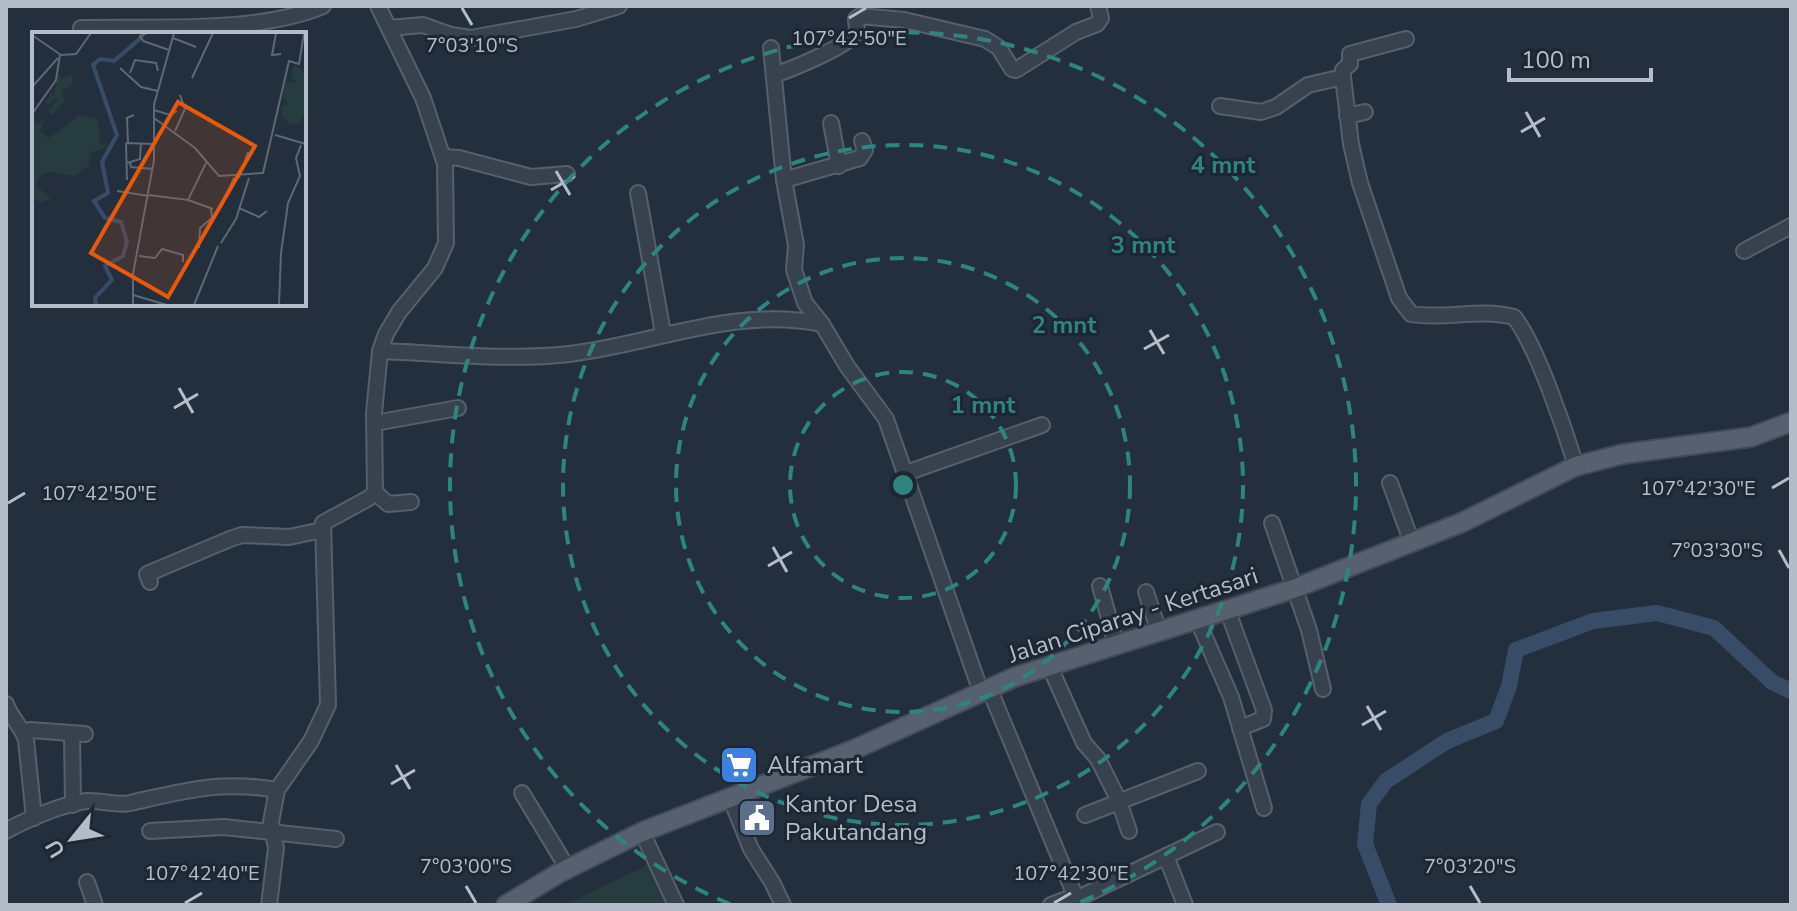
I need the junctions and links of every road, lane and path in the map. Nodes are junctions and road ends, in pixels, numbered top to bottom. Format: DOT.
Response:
graph roads {
  1 [pos="323,6"];
  2 [pos="378,6"];
  3 [pos="619,6"];
  4 [pos="1098,6"];
  5 [pos="81,28"];
  6 [pos="389,28"];
  7 [pos="1406,39"];
  8 [pos="771,48"];
  9 [pos="774,75"];
  10 [pos="1343,77"];
  11 [pos="1220,106"];
  12 [pos="1365,112"];
  13 [pos="1347,116"];
  14 [pos="831,123"];
  15 [pos="862,141"];
  16 [pos="443,157"];
  17 [pos="839,166"];
  18 [pos="567,174"];
  19 [pos="784,180"];
  20 [pos="638,193"];
  21 [pos="1791,226"];
  22 [pos="1744,251"];
  23 [pos="822,324"];
  24 [pos="663,333"];
  25 [pos="380,351"];
  26 [pos="458,408"];
  27 [pos="1791,422"];
  28 [pos="375,423"];
  29 [pos="1042,425"];
  30 [pos="1576,466"];
  31 [pos="906,473"];
  32 [pos="1390,483"];
  33 [pos="375,492"];
  34 [pos="411,502"];
  35 [pos="1272,523"];
  36 [pos="322,530"];
  37 [pos="1412,543"];
  38 [pos="150,582"];
  39 [pos="1100,586"];
  40 [pos="1293,589"];
  41 [pos="1146,592"];
  42 [pos="1227,609"];
  43 [pos="1197,619"];
  44 [pos="1159,632"];
  45 [pos="1116,644"];
  46 [pos="1049,665"];
  47 [pos="1323,689"];
  48 [pos="985,690"];
  49 [pos="6,704"];
  50 [pos="1240,728"];
  51 [pos="23,732"];
  52 [pos="1198,771"];
  53 [pos="277,790"];
  54 [pos="522,793"];
  55 [pos="730,797"];
  56 [pos="1119,801"];
  57 [pos="73,805"];
  58 [pos="1264,808"];
  59 [pos="1085,815"];
  60 [pos="34,818"];
  61 [pos="6,831"];
  62 [pos="150,831"];
  63 [pos="274,831"];
  64 [pos="1129,831"];
  65 [pos="642,832"];
  66 [pos="1217,832"];
  67 [pos="336,839"];
  68 [pos="1166,856"];
  69 [pos="568,869"];
  70 [pos="87,882"];
  71 [pos="1077,900"];
  72 [pos="95,905"];
  73 [pos="269,905"];
  74 [pos="506,905"];
  75 [pos="676,905"];
  76 [pos="783,905"];
  77 [pos="1051,905"];
  78 [pos="1185,905"];
  1 -- 5 [label="street"];
  2 -- 6 [label="street"];
  3 -- 6 [label="street"];
  4 -- 9 [label="street"];
  6 -- 16 [label="street"];
  7 -- 10 [label="street"];
  8 -- 9 [label="street"];
  9 -- 19 [label="street"];
  10 -- 11 [label="street"];
  10 -- 13 [label="street"];
  12 -- 13 [label="street"];
  13 -- 30 [label="street"];
  14 -- 17 [label="street"];
  15 -- 17 [label="street"];
  16 -- 18 [label="street"];
  16 -- 25 [label="street"];
  17 -- 19 [label="street"];
  19 -- 23 [label="street"];
  20 -- 24 [label="street"];
  21 -- 22 [label="street"];
  23 -- 24 [label="street"];
  23 -- 31 [label="street"];
  24 -- 25 [label="street"];
  25 -- 28 [label="street"];
  26 -- 28 [label="street"];
  27 -- 30 [label="main road, Jalan Ciparay - Kertasari"];
  28 -- 33 [label="street"];
  29 -- 31 [label="street"];
  30 -- 37 [label="main road, Jalan Ciparay - Kertasari"];
  31 -- 48 [label="street"];
  32 -- 37 [label="street"];
  33 -- 34 [label="street"];
  33 -- 36 [label="street"];
  35 -- 40 [label="street"];
  36 -- 38 [label="street"];
  36 -- 53 [label="street"];
  37 -- 40 [label="main road, Jalan Ciparay - Kertasari"];
  39 -- 45 [label="street"];
  40 -- 42 [label="main road, Jalan Ciparay - Kertasari"];
  40 -- 47 [label="street"];
  41 -- 44 [label="street"];
  42 -- 43 [label="main road, Jalan Ciparay - Kertasari"];
  42 -- 50 [label="street"];
  43 -- 44 [label="main road, Jalan Ciparay - Kertasari"];
  43 -- 50 [label="street"];
  44 -- 45 [label="main road, Jalan Ciparay - Kertasari"];
  45 -- 46 [label="main road, Jalan Ciparay - Kertasari"];
  46 -- 48 [label="main road, Jalan Ciparay - Kertasari"];
  46 -- 56 [label="street"];
  48 -- 55 [label="main road, Jalan Ciparay - Kertasari"];
  48 -- 71 [label="street"];
  49 -- 51 [label="street"];
  50 -- 58 [label="street"];
  51 -- 57 [label="street"];
  51 -- 60 [label="street"];
  52 -- 56 [label="street"];
  53 -- 57 [label="street"];
  53 -- 63 [label="street"];
  54 -- 69 [label="street"];
  55 -- 65 [label="main road, Jalan Ciparay - Kertasari"];
  55 -- 76 [label="street"];
  56 -- 59 [label="street"];
  56 -- 64 [label="street"];
  57 -- 60 [label="street"];
  60 -- 61 [label="street"];
  62 -- 63 [label="street"];
  63 -- 67 [label="street"];
  63 -- 73 [label="street"];
  65 -- 69 [label="main road, Jalan Ciparay - Kertasari"];
  65 -- 75 [label="street"];
  66 -- 68 [label="street"];
  68 -- 71 [label="street"];
  68 -- 78 [label="street"];
  69 -- 74 [label="main road, Jalan Ciparay - Kertasari"];
  70 -- 72 [label="street"];
  71 -- 77 [label="street"];
}
